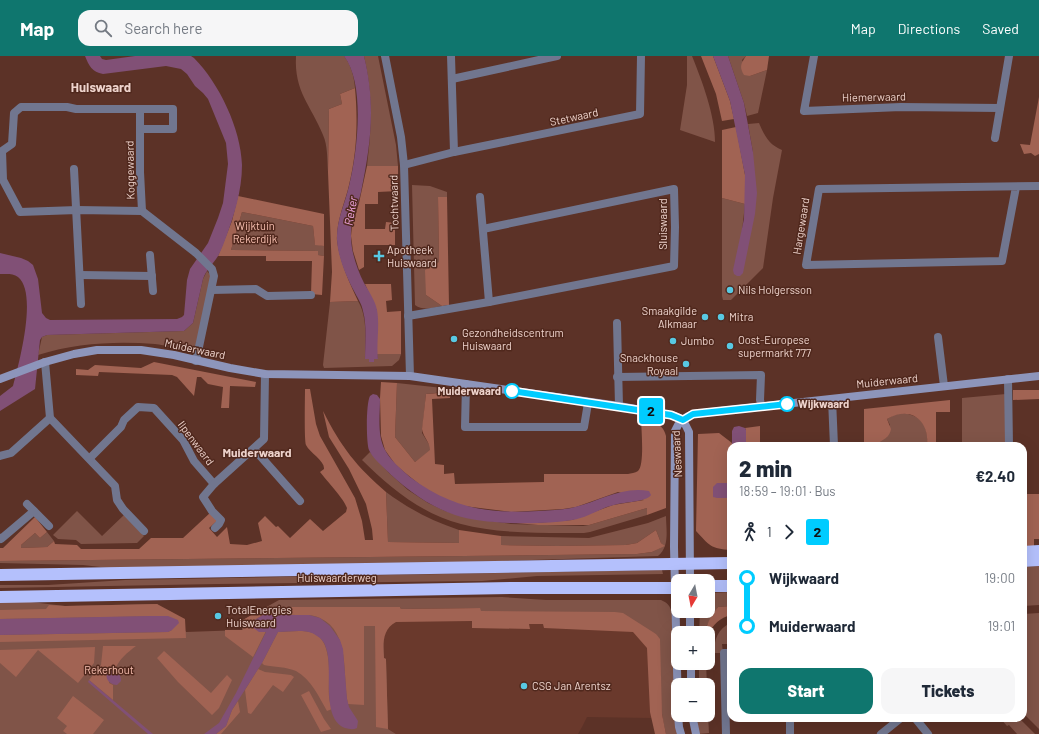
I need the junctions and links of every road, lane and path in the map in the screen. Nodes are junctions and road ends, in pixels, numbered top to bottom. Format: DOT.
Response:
graph roads {
  1 [pos="385,56"];
  2 [pos="451,56"];
  3 [pos="557,56"];
  4 [pos="641,56"];
  5 [pos="814,56"];
  6 [pos="1009,56"];
  7 [pos="452,79"];
  8 [pos="1000,108"];
  9 [pos="140,109"];
  10 [pos="140,129"];
  11 [pos="995,138"];
  12 [pos="454,152"];
  13 [pos="404,165"];
  14 [pos="74,169"];
  15 [pos="2,180"];
  16 [pos="1039,186"];
  17 [pos="1016,187"];
  18 [pos="480,197"];
  19 [pos="77,210"];
  20 [pos="142,211"];
  21 [pos="483,229"];
  22 [pos="150,255"];
  23 [pos="80,275"];
  24 [pos="152,276"];
  25 [pos="212,290"];
  26 [pos="153,291"];
  27 [pos="311,295"];
  28 [pos="488,302"];
  29 [pos="81,304"];
  30 [pos="408,316"];
  31 [pos="617,323"];
  32 [pos="938,337"];
  33 [pos="196,360"];
  34 [pos="42,363"];
  35 [pos="265,374"];
  36 [pos="410,376"];
  37 [pos="1039,376"];
  38 [pos="617,377"];
  39 [pos="0,378"];
  40 [pos="1008,379"];
  41 [pos="466,384"];
  42 [pos="944,386"];
  43 [pos="832,399"];
  44 [pos="588,402"];
  45 [pos="619,406"];
  46 [pos="762,407"];
  47 [pos="50,418"];
  48 [pos="683,420"];
  49 [pos="834,442"];
  50 [pos="1009,442"];
  51 [pos="254,449"];
  52 [pos="0,456"];
  53 [pos="90,458"];
  54 [pos="214,484"];
  55 [pos="300,501"];
  56 [pos="27,504"];
  57 [pos="34,511"];
  58 [pos="49,526"];
  59 [pos="215,528"];
  60 [pos="144,531"];
  61 [pos="0,538"];
  62 [pos="1039,551"];
  63 [pos="1027,552"];
  64 [pos="1039,560"];
  65 [pos="1027,561"];
  66 [pos="727,563"];
  67 [pos="675,564"];
  68 [pos="690,564"];
  69 [pos="675,574"];
  70 [pos="690,574"];
  71 [pos="0,575"];
  72 [pos="715,586"];
  73 [pos="727,586"];
  74 [pos="671,588"];
  75 [pos="280,592"];
  76 [pos="154,595"];
  77 [pos="0,596"];
  78 [pos="259,602"];
  79 [pos="168,604"];
  80 [pos="676,618"];
  81 [pos="727,653"];
  82 [pos="677,678"];
  83 [pos="679,722"];
  84 [pos="693,722"];
  85 [pos="790,722"];
  86 [pos="896,722"];
  87 [pos="918,722"];
  88 [pos="681,734"];
  89 [pos="696,734"];
  90 [pos="726,734"];
  91 [pos="790,734"];
  92 [pos="881,734"];
  93 [pos="928,734"];
  1 -- 13 [label="street, Tochtwaard"];
  2 -- 7 [label="street"];
  3 -- 7 [label="street"];
  4 -- 12 [label="street, Stetwaard"];
  5 -- 8 [label="street, Hiemerwaard"];
  6 -- 8 [label="street"];
  7 -- 12 [label="street"];
  8 -- 11 [label="street"];
  9 -- 10 [label="street, Koggewaard"];
  9 -- 10 [label="street, Koggewaard"];
  9 -- 15 [label="street, Koggewaard"];
  10 -- 20 [label="street, Koggewaard"];
  12 -- 13 [label="street, Stetwaard"];
  13 -- 30 [label="street, Tochtwaard"];
  14 -- 19 [label="street"];
  15 -- 19 [label="street, Koggewaard"];
  16 -- 17 [label="street, Hargewaard"];
  17 -- 17 [label="street, Hargewaard"];
  18 -- 21 [label="street"];
  19 -- 20 [label="street, Koggewaard"];
  19 -- 23 [label="street"];
  20 -- 25 [label="street, Koggewaard"];
  21 -- 28 [label="street"];
  21 -- 28 [label="street, Sluiswaard"];
  22 -- 24 [label="street"];
  23 -- 24 [label="street"];
  23 -- 29 [label="street"];
  24 -- 26 [label="street"];
  25 -- 27 [label="street"];
  25 -- 33 [label="street"];
  28 -- 30 [label="street, Sluiswaard"];
  30 -- 36 [label="street, Tochtwaard"];
  31 -- 38 [label="street"];
  32 -- 42 [label="street"];
  33 -- 34 [label="street, Muiderwaard"];
  33 -- 35 [label="street, Muiderwaard"];
  34 -- 39 [label="street, Muiderwaard"];
  34 -- 47 [label="street"];
  35 -- 36 [label="street, Muiderwaard"];
  35 -- 51 [label="street, Ilpenwaard"];
  36 -- 41 [label="street, Muiderwaard"];
  37 -- 40 [label="street, Muiderwaard"];
  38 -- 45 [label="street"];
  38 -- 46 [label="street"];
  40 -- 42 [label="street, Muiderwaard"];
  40 -- 50 [label="street"];
  41 -- 44 [label="street, Muiderwaard"];
  41 -- 44 [label="street"];
  42 -- 43 [label="street, Muiderwaard"];
  43 -- 46 [label="street, Muiderwaard"];
  43 -- 49 [label="street"];
  44 -- 45 [label="street, Muiderwaard"];
  45 -- 48 [label="street, Muiderwaard"];
  46 -- 48 [label="street, Muiderwaard"];
  47 -- 52 [label="street"];
  47 -- 53 [label="street"];
  48 -- 67 [label="street, Neswaard"];
  48 -- 68 [label="street, Neswaard"];
  51 -- 54 [label="street, Ilpenwaard"];
  51 -- 55 [label="street"];
  53 -- 54 [label="street, Ilpenwaard"];
  53 -- 60 [label="street"];
  54 -- 59 [label="street, Ilpenwaard"];
  56 -- 57 [label="street"];
  57 -- 58 [label="street"];
  57 -- 61 [label="street"];
  62 -- 63 [label="highway"];
  64 -- 65 [label="highway"];
  66 -- 68 [label="highway, Huiswaarderweg"];
  67 -- 68 [label="highway, Huiswaarderweg"];
  67 -- 69 [label="street"];
  67 -- 71 [label="highway, Huiswaarderweg"];
  68 -- 70 [label="street"];
  72 -- 73 [label="highway"];
  74 -- 75 [label="highway, Huiswaarderweg"];
  75 -- 76 [label="highway, Huiswaarderweg"];
  75 -- 78 [label="highway"];
  76 -- 77 [label="highway, Huiswaarderweg"];
  76 -- 79 [label="highway"];
  80 -- 82 [label="street"];
  81 -- 90 [label="street"];
  83 -- 88 [label="street"];
  84 -- 89 [label="street"];
  85 -- 91 [label="street"];
  86 -- 92 [label="street"];
  87 -- 93 [label="street"];
}
